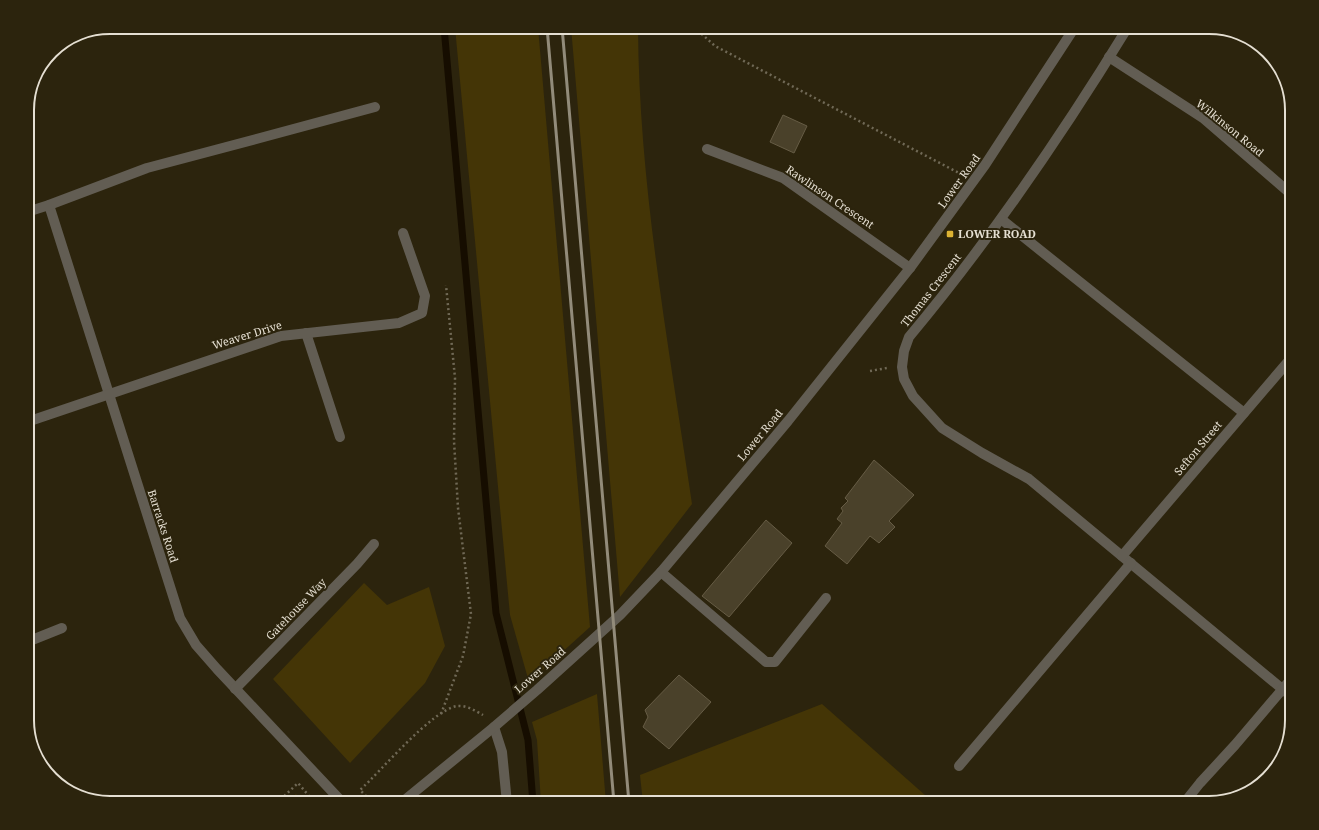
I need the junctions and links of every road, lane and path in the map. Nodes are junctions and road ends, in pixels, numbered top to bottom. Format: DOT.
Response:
graph roads {
  1 [pos="702,34"];
  2 [pos="1070,34"];
  3 [pos="1124,34"];
  4 [pos="1109,57"];
  5 [pos="375,106"];
  6 [pos="707,149"];
  7 [pos="974,181"];
  8 [pos="1285,189"];
  9 [pos="50,205"];
  10 [pos="34,210"];
  11 [pos="1001,219"];
  12 [pos="403,233"];
  13 [pos="910,268"];
  14 [pos="446,285"];
  15 [pos="306,333"];
  16 [pos="1285,365"];
  17 [pos="109,394"];
  18 [pos="1244,413"];
  19 [pos="34,420"];
  20 [pos="340,436"];
  21 [pos="374,544"];
  22 [pos="1122,556"];
  23 [pos="1131,563"];
  24 [pos="661,572"];
  25 [pos="826,598"];
  26 [pos="62,628"];
  27 [pos="34,639"];
  28 [pos="1285,686"];
  29 [pos="235,689"];
  30 [pos="1282,689"];
  31 [pos="1285,691"];
  32 [pos="440,714"];
  33 [pos="494,727"];
  34 [pos="959,766"];
  35 [pos="284,796"];
  36 [pos="309,796"];
  37 [pos="335,796"];
  38 [pos="366,796"];
  39 [pos="410,796"];
  40 [pos="506,796"];
  41 [pos="1190,796"];
  1 -- 7 [label="path"];
  2 -- 7 [label="street, Lower Road"];
  3 -- 4 [label="street, Thomas Crescent"];
  4 -- 8 [label="street, Wilkinson Road"];
  4 -- 11 [label="street, Thomas Crescent"];
  5 -- 9 [label="street"];
  6 -- 13 [label="street, Rawlinson Crescent"];
  7 -- 13 [label="street, Lower Road"];
  9 -- 10 [label="street"];
  9 -- 17 [label="street, Barracks Road"];
  11 -- 18 [label="street"];
  11 -- 22 [label="street, Thomas Crescent"];
  12 -- 15 [label="street, Weaver Drive"];
  13 -- 24 [label="street, Lower Road"];
  14 -- 32 [label="path"];
  15 -- 17 [label="street, Weaver Drive"];
  15 -- 20 [label="street"];
  16 -- 18 [label="street, Sefton Street"];
  17 -- 19 [label="street, Weaver Drive"];
  17 -- 29 [label="street, Barracks Road"];
  18 -- 22 [label="street, Sefton Street"];
  21 -- 29 [label="street, Gatehouse Way"];
  22 -- 23 [label="street, Thomas Crescent"];
  23 -- 30 [label="street, Thomas Crescent"];
  23 -- 34 [label="street"];
  24 -- 25 [label="street"];
  24 -- 33 [label="street, Lower Road"];
  26 -- 27 [label="street"];
  28 -- 30 [label="street"];
  29 -- 37 [label="street, Barracks Road"];
  30 -- 31 [label="street, Thomas Crescent"];
  30 -- 41 [label="street"];
  32 -- 33 [label="path"];
  32 -- 38 [label="path"];
  33 -- 39 [label="street, Lower Road"];
  33 -- 40 [label="street"];
  35 -- 36 [label="path"];
}
